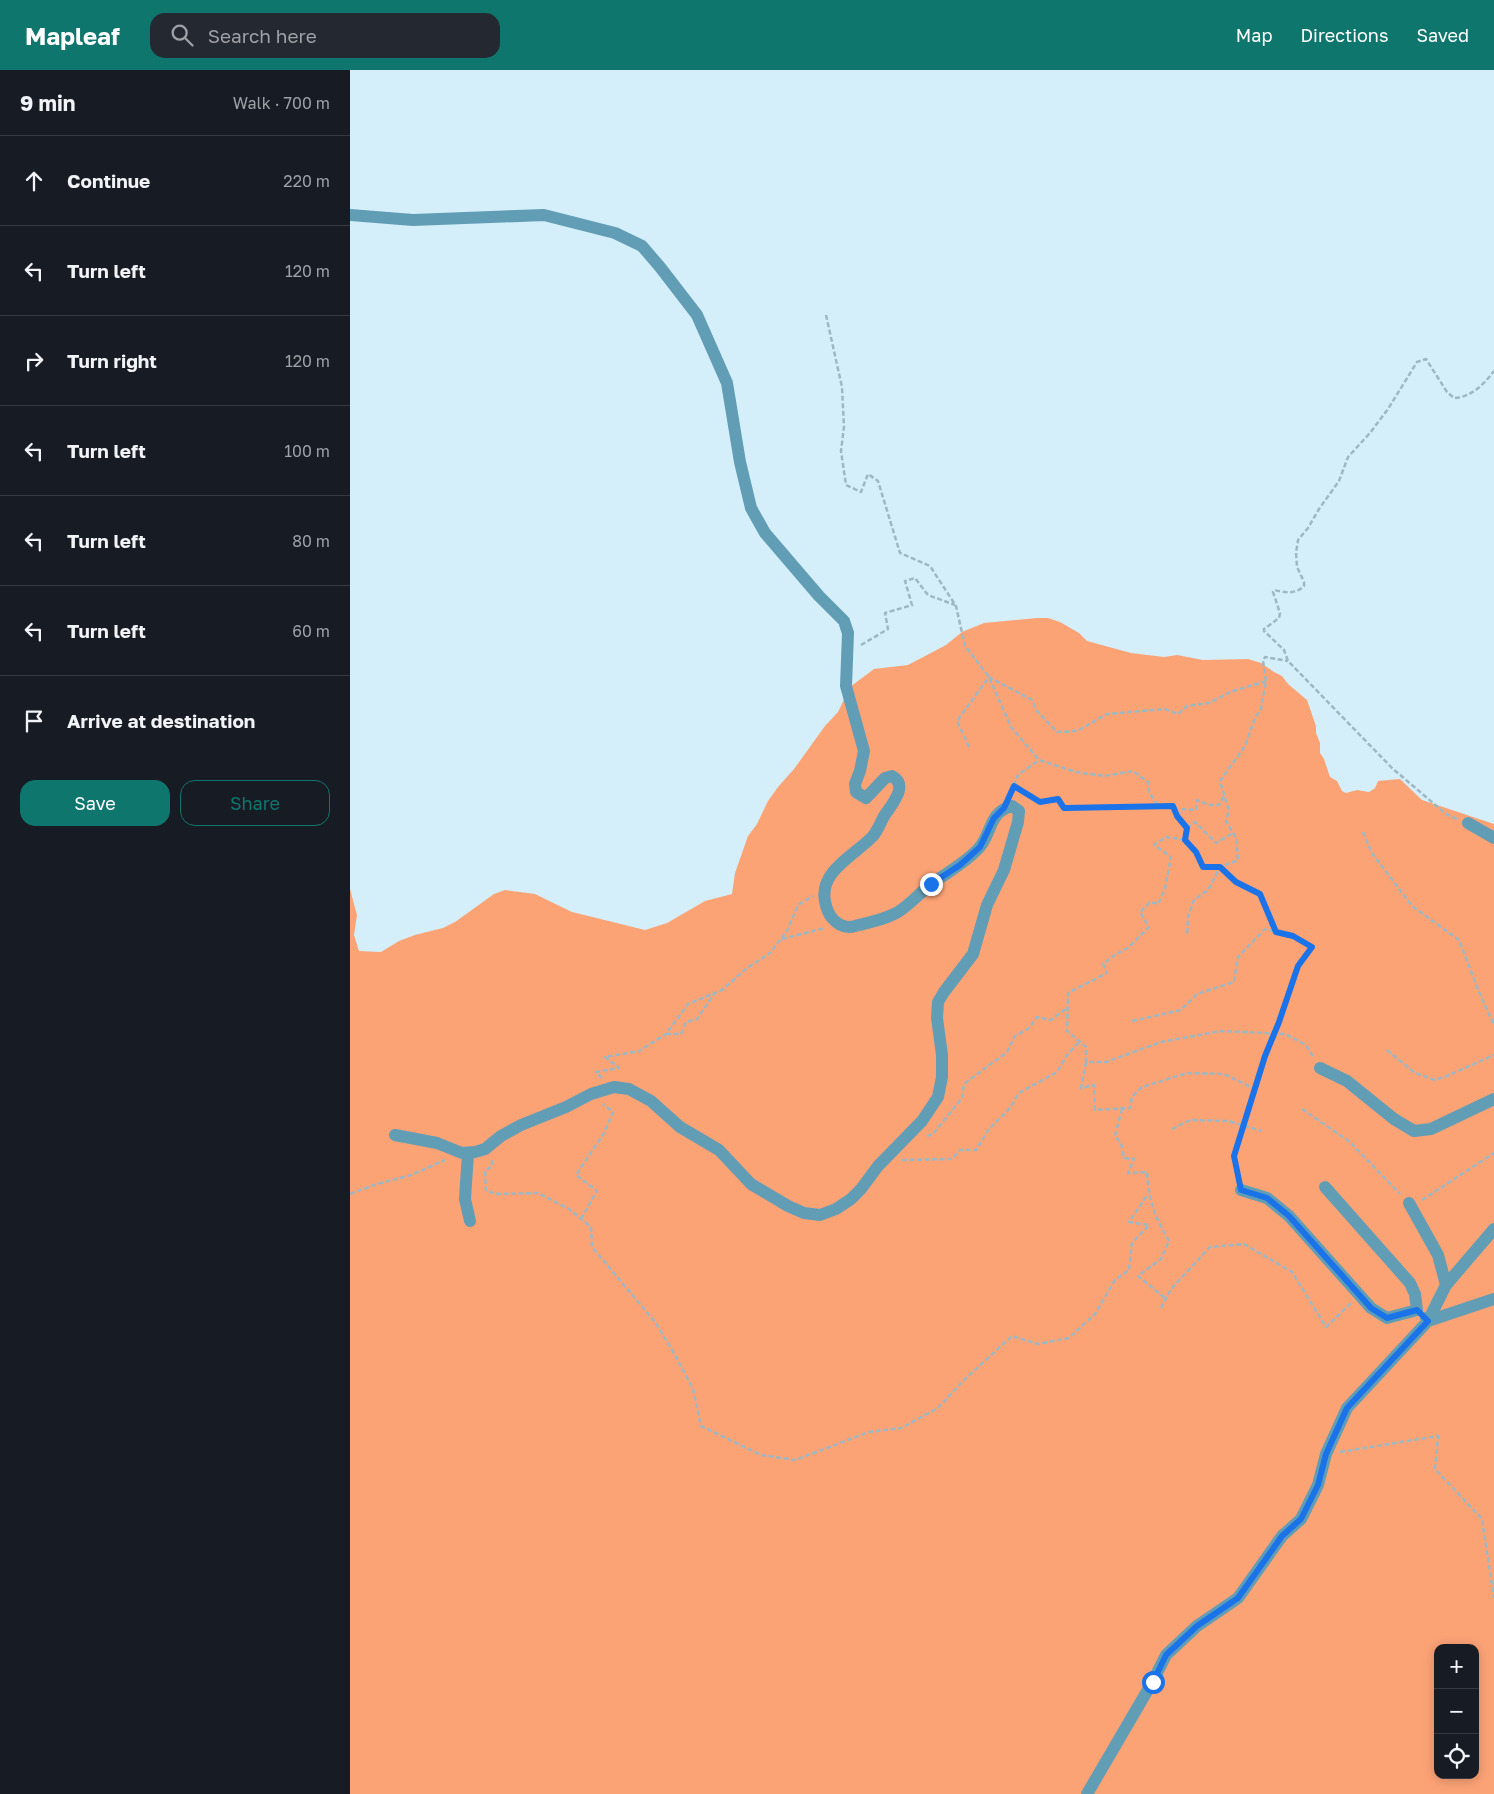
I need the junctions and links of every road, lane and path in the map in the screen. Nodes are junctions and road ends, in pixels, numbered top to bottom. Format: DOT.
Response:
graph roads {
  1 [pos="350,215"];
  2 [pos="826,315"];
  3 [pos="1494,371"];
  4 [pos="956,606"];
  5 [pos="848,634"];
  6 [pos="1288,661"];
  7 [pos="989,677"];
  8 [pos="1266,682"];
  9 [pos="970,747"];
  10 [pos="1039,760"];
  11 [pos="1014,786"];
  12 [pos="1224,796"];
  13 [pos="1158,806"];
  14 [pos="1004,808"];
  15 [pos="1177,816"];
  16 [pos="1468,823"];
  17 [pos="1187,828"];
  18 [pos="1364,832"];
  19 [pos="1233,833"];
  20 [pos="1494,838"];
  21 [pos="1185,840"];
  22 [pos="1220,867"];
  23 [pos="825,889"];
  24 [pos="839,925"];
  25 [pos="1276,932"];
  26 [pos="1187,936"];
  27 [pos="781,939"];
  28 [pos="715,993"];
  29 [pos="1068,1007"];
  30 [pos="1132,1021"];
  31 [pos="1494,1025"];
  32 [pos="666,1034"];
  33 [pos="1275,1034"];
  34 [pos="1079,1042"];
  35 [pos="1387,1050"];
  36 [pos="1494,1055"];
  37 [pos="1086,1062"];
  38 [pos="1320,1068"];
  39 [pos="614,1087"];
  40 [pos="1255,1089"];
  41 [pos="591,1094"];
  42 [pos="1494,1099"];
  43 [pos="1122,1109"];
  44 [pos="1302,1109"];
  45 [pos="1244,1126"];
  46 [pos="1172,1129"];
  47 [pos="1262,1131"];
  48 [pos="395,1135"];
  49 [pos="924,1137"];
  50 [pos="492,1143"];
  51 [pos="452,1149"];
  52 [pos="468,1152"];
  53 [pos="1494,1153"];
  54 [pos="883,1161"];
  55 [pos="1324,1187"];
  56 [pos="1241,1190"];
  57 [pos="350,1194"];
  58 [pos="1148,1194"];
  59 [pos="1409,1202"];
  60 [pos="581,1218"];
  61 [pos="470,1221"];
  62 [pos="1494,1229"];
  63 [pos="1446,1285"];
  64 [pos="1360,1295"];
  65 [pos="1166,1299"];
  66 [pos="1494,1299"];
  67 [pos="1161,1308"];
  68 [pos="1417,1310"];
  69 [pos="1428,1321"];
  70 [pos="1326,1454"];
  71 [pos="1494,1598"];
  72 [pos="1087,1794"];
  1 -- 5 [label="street"];
  2 -- 4 [label="path"];
  3 -- 6 [label="path"];
  4 -- 5 [label="path"];
  4 -- 7 [label="path"];
  5 -- 23 [label="street"];
  6 -- 8 [label="path"];
  6 -- 16 [label="path"];
  7 -- 8 [label="path"];
  7 -- 9 [label="path"];
  7 -- 10 [label="path"];
  8 -- 12 [label="path"];
  10 -- 11 [label="path"];
  10 -- 13 [label="path"];
  11 -- 13 [label="path"];
  11 -- 14 [label="path"];
  12 -- 15 [label="path"];
  12 -- 19 [label="path"];
  13 -- 15 [label="path"];
  14 -- 24 [label="street"];
  14 -- 54 [label="street"];
  15 -- 17 [label="path"];
  16 -- 20 [label="street"];
  17 -- 19 [label="path"];
  17 -- 21 [label="path"];
  18 -- 31 [label="path"];
  19 -- 22 [label="path"];
  21 -- 22 [label="path"];
  21 -- 29 [label="path"];
  22 -- 25 [label="path"];
  22 -- 26 [label="path"];
  23 -- 24 [label="street"];
  23 -- 27 [label="path"];
  24 -- 27 [label="path"];
  25 -- 30 [label="path"];
  25 -- 33 [label="path"];
  27 -- 28 [label="path"];
  28 -- 32 [label="path"];
  28 -- 32 [label="path"];
  29 -- 34 [label="path"];
  29 -- 49 [label="path"];
  32 -- 39 [label="path"];
  33 -- 37 [label="path"];
  33 -- 38 [label="path"];
  33 -- 40 [label="path"];
  34 -- 37 [label="path"];
  34 -- 54 [label="path"];
  35 -- 36 [label="path"];
  37 -- 43 [label="path"];
  38 -- 42 [label="street"];
  39 -- 41 [label="street"];
  39 -- 54 [label="street"];
  40 -- 43 [label="path"];
  40 -- 45 [label="path"];
  41 -- 50 [label="street"];
  41 -- 60 [label="path"];
  43 -- 58 [label="path"];
  44 -- 59 [label="path"];
  45 -- 46 [label="path"];
  45 -- 47 [label="path"];
  45 -- 56 [label="path"];
  48 -- 51 [label="street"];
  50 -- 52 [label="street"];
  50 -- 60 [label="path"];
  51 -- 52 [label="street"];
  51 -- 57 [label="path"];
  52 -- 61 [label="street"];
  53 -- 59 [label="path"];
  55 -- 68 [label="street"];
  56 -- 64 [label="street"];
  58 -- 60 [label="path"];
  58 -- 65 [label="path"];
  59 -- 63 [label="street"];
  62 -- 63 [label="street"];
  63 -- 69 [label="street"];
  64 -- 65 [label="path"];
  64 -- 68 [label="street"];
  65 -- 67 [label="path"];
  66 -- 69 [label="street"];
  68 -- 69 [label="street"];
  69 -- 70 [label="street"];
  70 -- 71 [label="path"];
  70 -- 72 [label="street"];
}
